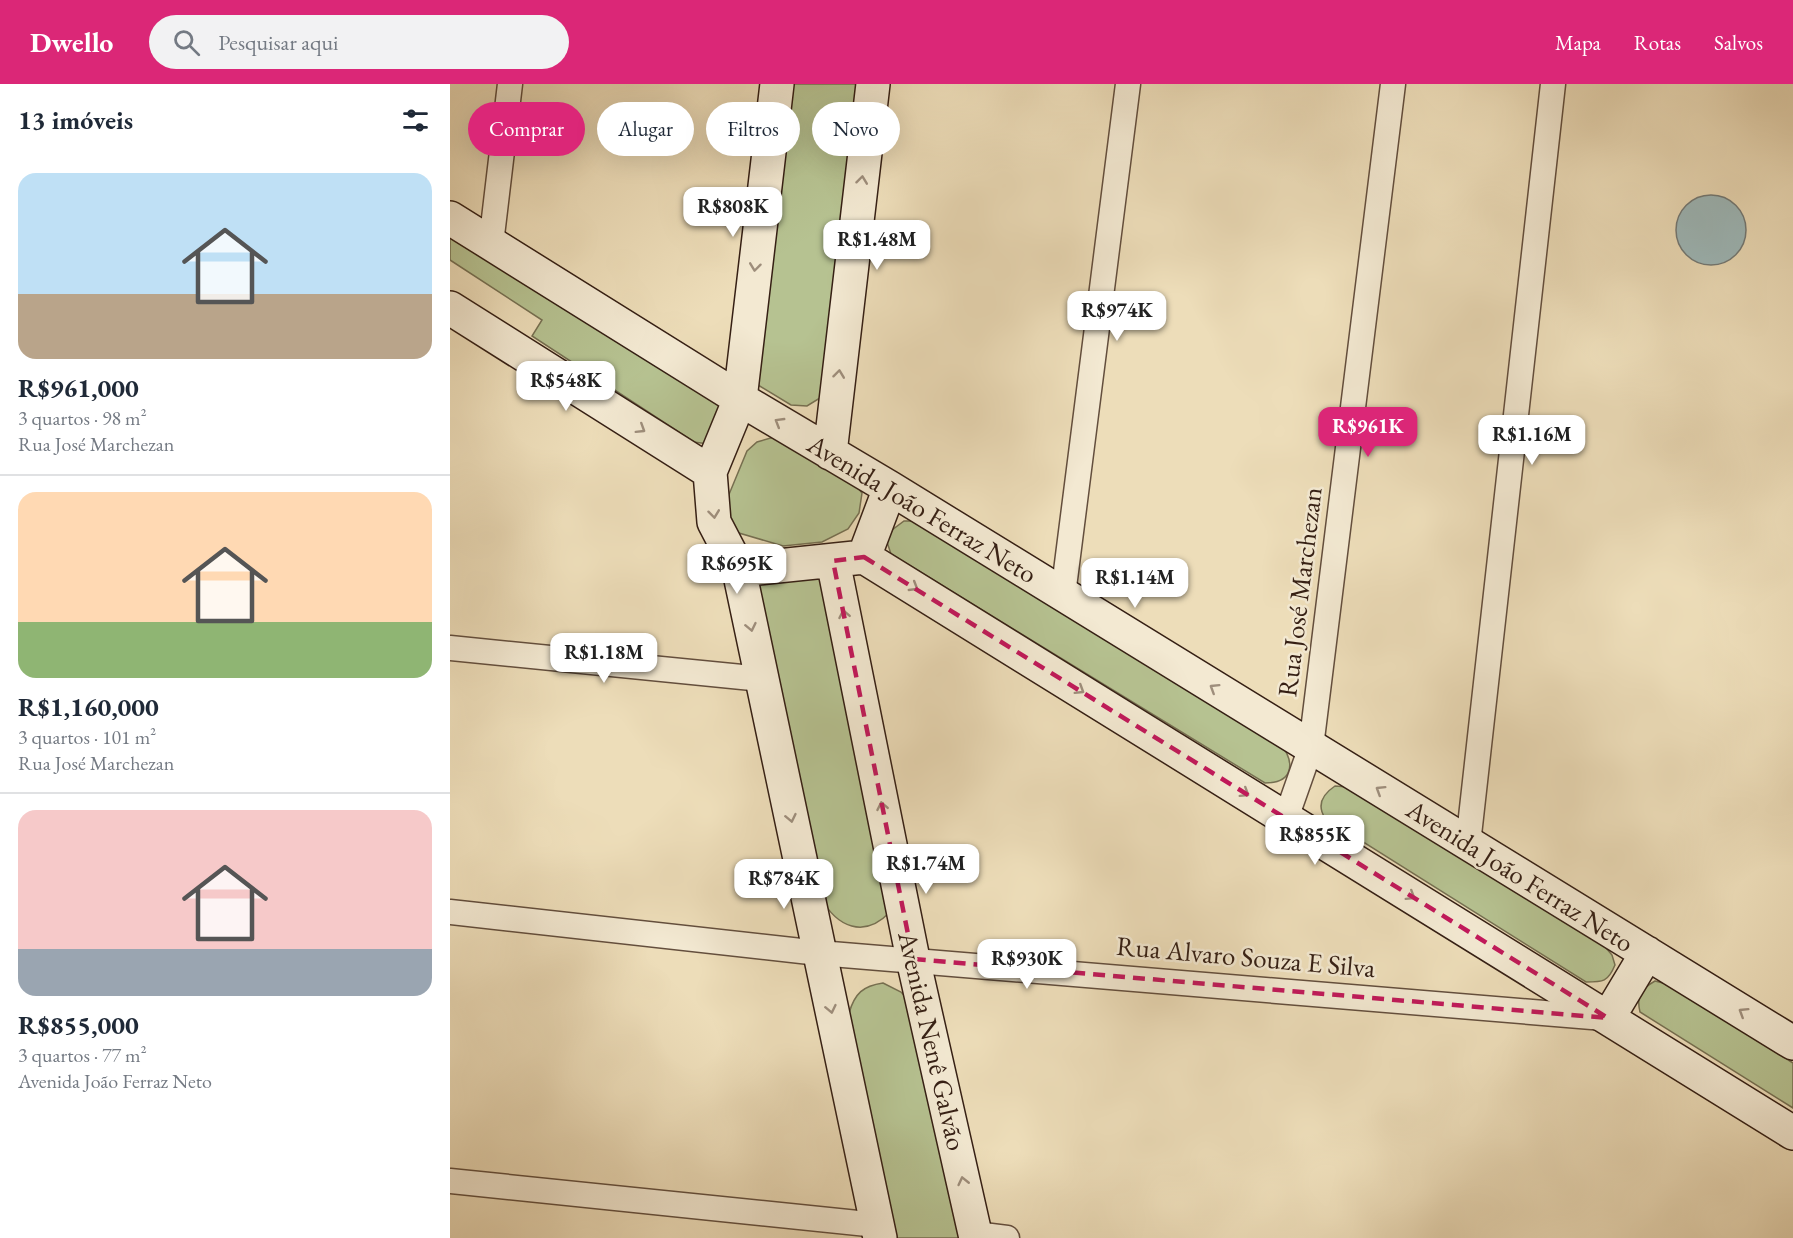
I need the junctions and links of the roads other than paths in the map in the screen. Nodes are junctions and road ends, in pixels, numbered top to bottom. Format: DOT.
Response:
graph roads {
  1 [pos="510,84"];
  2 [pos="777,84"];
  3 [pos="873,84"];
  4 [pos="1128,84"];
  5 [pos="1394,84"];
  6 [pos="1553,84"];
  7 [pos="450,218"];
  8 [pos="490,244"];
  9 [pos="450,308"];
  10 [pos="740,399"];
  11 [pos="830,453"];
  12 [pos="710,472"];
  13 [pos="890,488"];
  14 [pos="848,559"];
  15 [pos="740,570"];
  16 [pos="1063,596"];
  17 [pos="450,648"];
  18 [pos="762,679"];
  19 [pos="1311,747"];
  20 [pos="1286,818"];
  21 [pos="1468,844"];
  22 [pos="450,912"];
  23 [pos="819,953"];
  24 [pos="1647,953"];
  25 [pos="913,959"];
  26 [pos="1608,1018"];
  27 [pos="1793,1043"];
  28 [pos="1793,1133"];
  29 [pos="450,1181"];
  30 [pos="878,1232"];
  31 [pos="986,1237"];
  1 -- 8 [label="street"];
  2 -- 10 [label="main road, one-way"];
  11 -- 3 [label="main road, one-way"];
  4 -- 16 [label="street"];
  5 -- 19 [label="street, Rua José Marchezan"];
  6 -- 21 [label="street"];
  7 -- 8 [label="main road, Avenida João Ferraz Neto"];
  8 -- 10 [label="main road, Avenida João Ferraz Neto"];
  9 -- 12 [label="main road, one-way"];
  11 -- 10 [label="main road, Avenida João Ferraz Neto, one-way"];
  10 -- 12 [label="main road"];
  11 -- 13 [label="main road, Avenida João Ferraz Neto"];
  12 -- 15 [label="main road, one-way"];
  13 -- 14 [label="main road"];
  13 -- 16 [label="main road, Avenida João Ferraz Neto"];
  14 -- 15 [label="main road"];
  14 -- 20 [label="main road, one-way"];
  25 -- 14 [label="main road, Avenida Nenê Galvão, one-way"];
  15 -- 18 [label="main road, one-way"];
  19 -- 16 [label="main road, Avenida João Ferraz Neto, one-way"];
  17 -- 18 [label="street"];
  18 -- 23 [label="main road, one-way"];
  19 -- 20 [label="street, Rua José Marchezan"];
  21 -- 19 [label="main road, Avenida João Ferraz Neto, one-way"];
  20 -- 26 [label="main road, one-way"];
  21 -- 24 [label="main road, Avenida João Ferraz Neto"];
  22 -- 23 [label="street, Rua Alvaro Souza E Silva"];
  23 -- 25 [label="street, Rua Alvaro Souza E Silva"];
  23 -- 30 [label="main road, one-way"];
  24 -- 26 [label="main road"];
  27 -- 24 [label="main road, Avenida João Ferraz Neto, one-way"];
  25 -- 26 [label="street, Rua Alvaro Souza E Silva"];
  31 -- 25 [label="main road, Avenida Nenê Galvão, one-way"];
  26 -- 28 [label="main road"];
  29 -- 30 [label="street"];
}
